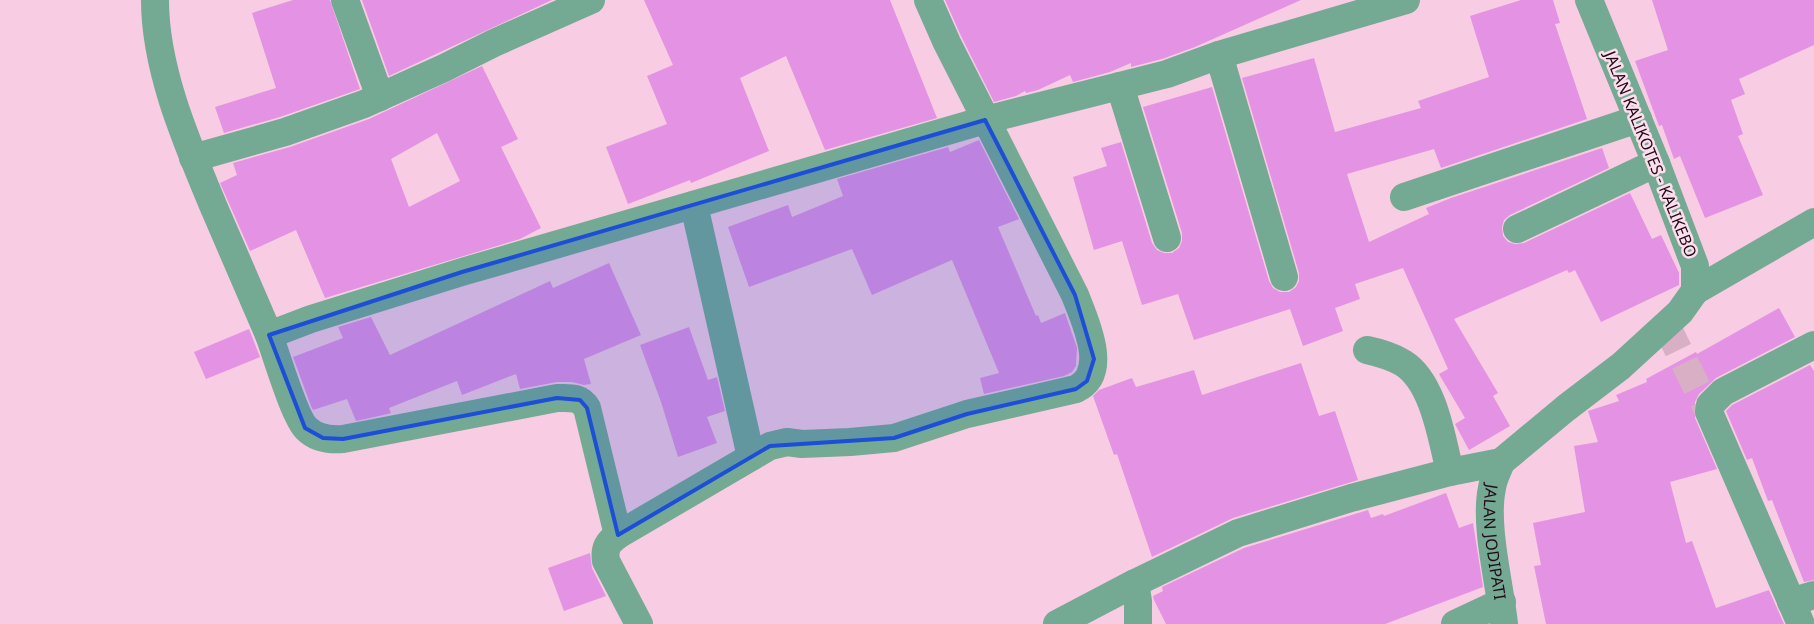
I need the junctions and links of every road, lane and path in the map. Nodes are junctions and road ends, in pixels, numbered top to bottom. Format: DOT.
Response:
graph roads {
  1 [pos="155,0"];
  2 [pos="345,0"];
  3 [pos="591,0"];
  4 [pos="928,0"];
  5 [pos="1406,0"];
  6 [pos="1589,0"];
  7 [pos="1350,8"];
  8 [pos="1218,55"];
  9 [pos="1120,86"];
  10 [pos="380,97"];
  11 [pos="1638,119"];
  12 [pos="985,120"];
  13 [pos="193,158"];
  14 [pos="1656,163"];
  15 [pos="1404,196"];
  16 [pos="694,205"];
  17 [pos="1814,222"];
  18 [pos="1518,229"];
  19 [pos="1167,238"];
  20 [pos="1284,277"];
  21 [pos="1695,291"];
  22 [pos="269,335"];
  23 [pos="1814,345"];
  24 [pos="1367,350"];
  25 [pos="751,457"];
  26 [pos="1501,462"];
  27 [pos="1450,472"];
  28 [pos="618,535"];
  29 [pos="1135,583"];
  30 [pos="1802,607"];
  31 [pos="1503,613"];
  32 [pos="639,624"];
  33 [pos="1057,624"];
  34 [pos="1138,624"];
  35 [pos="1455,624"];
  1 -- 13 [label="street"];
  2 -- 10 [label="street"];
  3 -- 10 [label="street"];
  4 -- 12 [label="street"];
  5 -- 7 [label="street"];
  6 -- 11 [label="street, JALAN KALIKOTES - KALIKEBO"];
  7 -- 8 [label="street"];
  8 -- 9 [label="street"];
  8 -- 20 [label="street"];
  9 -- 12 [label="street"];
  9 -- 19 [label="street"];
  10 -- 13 [label="street"];
  11 -- 14 [label="street, JALAN KALIKOTES - KALIKEBO"];
  11 -- 15 [label="street"];
  12 -- 16 [label="street"];
  12 -- 25 [label="street"];
  13 -- 22 [label="street"];
  14 -- 18 [label="street"];
  14 -- 21 [label="street, JALAN KALIKOTES - KALIKEBO"];
  16 -- 22 [label="street"];
  16 -- 25 [label="street"];
  17 -- 21 [label="street"];
  21 -- 26 [label="street"];
  22 -- 28 [label="street"];
  23 -- 30 [label="street"];
  24 -- 27 [label="street"];
  25 -- 28 [label="street"];
  26 -- 27 [label="street"];
  26 -- 31 [label="street, JALAN JODIPATI"];
  27 -- 29 [label="street"];
  28 -- 32 [label="street"];
  29 -- 33 [label="street"];
  29 -- 34 [label="street"];
  31 -- 35 [label="street"];
}
